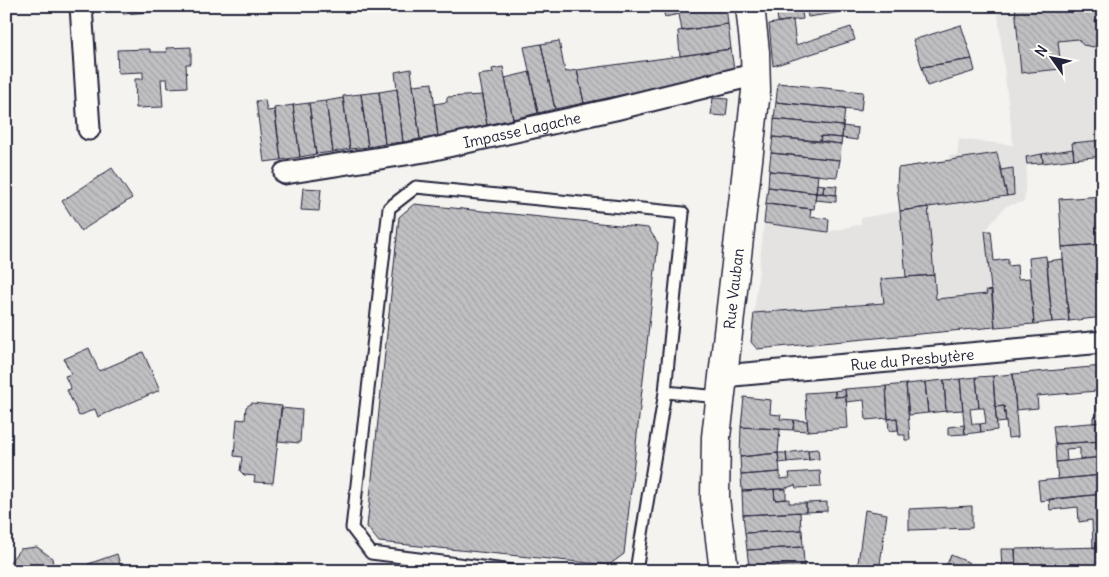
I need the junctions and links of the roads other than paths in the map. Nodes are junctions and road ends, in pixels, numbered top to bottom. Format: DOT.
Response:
graph roads {
  1 [pos="81,6"];
  2 [pos="750,6"];
  3 [pos="757,74"];
  4 [pos="89,129"];
  5 [pos="284,172"];
  6 [pos="1103,342"];
  7 [pos="721,387"];
  8 [pos="665,392"];
  9 [pos="513,571"];
  10 [pos="636,571"];
  11 [pos="724,571"];
  1 -- 4 [label="street"];
  2 -- 3 [label="street, Rue Vauban"];
  3 -- 5 [label="street, Impasse Lagache"];
  3 -- 7 [label="street, Rue Vauban"];
  6 -- 7 [label="street, Rue du Presbytère"];
  7 -- 8 [label="lane"];
  7 -- 11 [label="street, Rue Vauban"];
  8 -- 9 [label="lane"];
  8 -- 10 [label="lane"];
}
